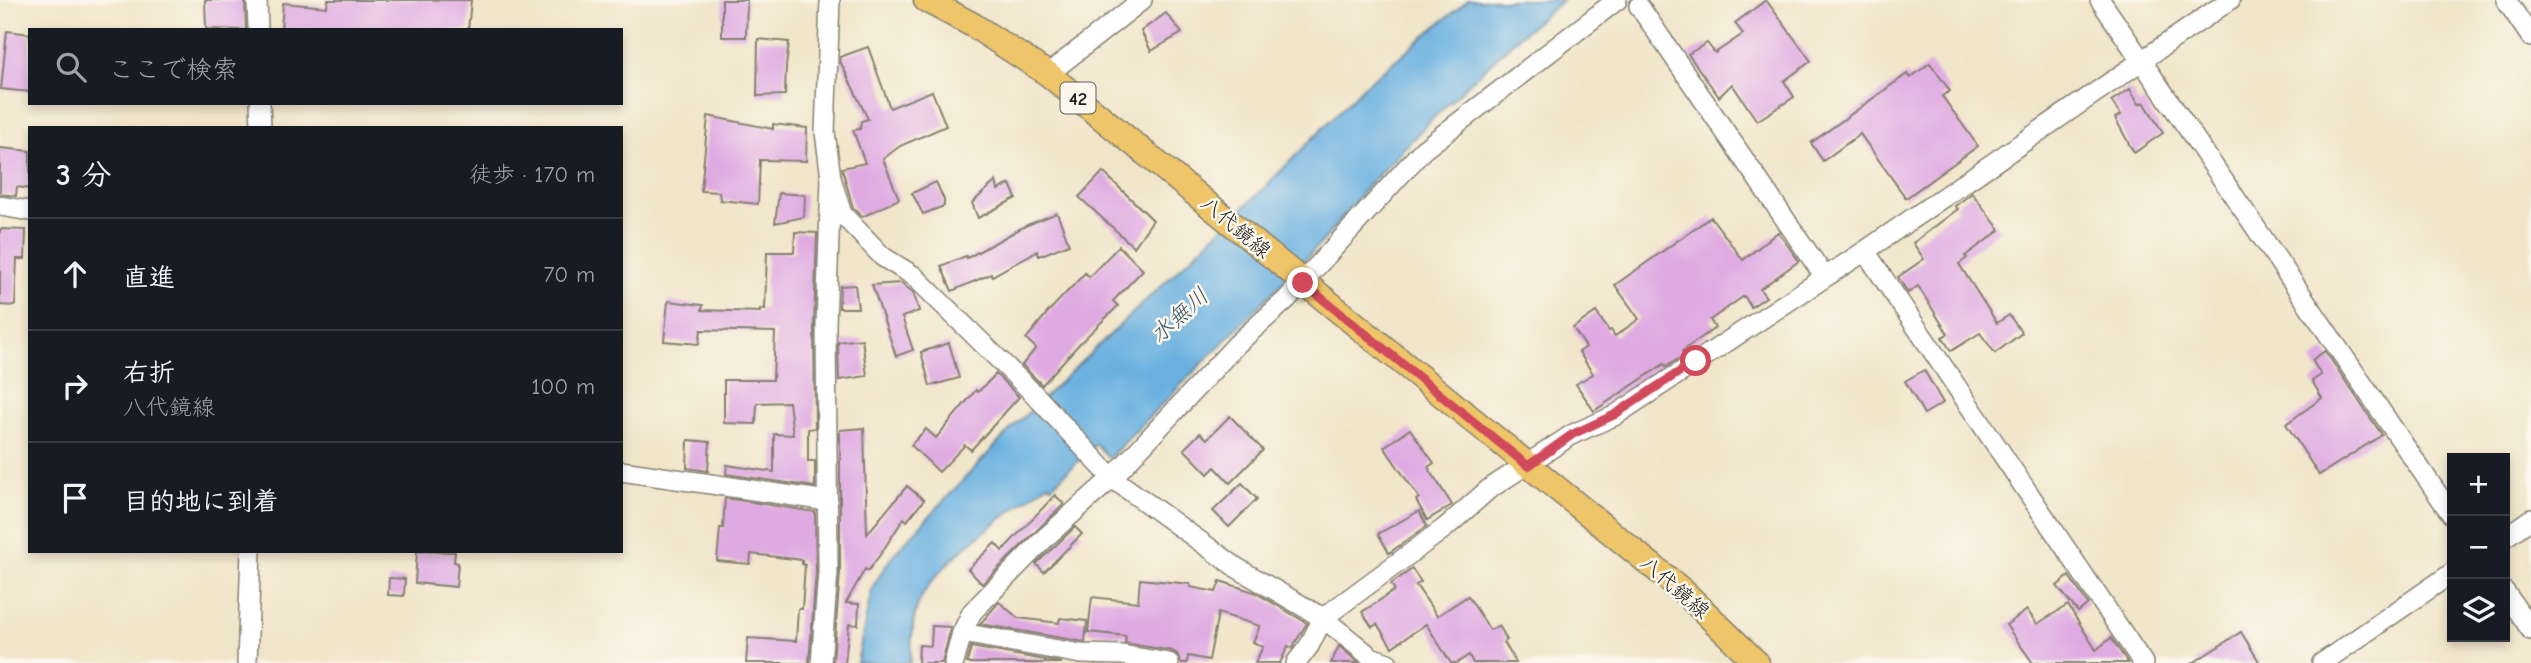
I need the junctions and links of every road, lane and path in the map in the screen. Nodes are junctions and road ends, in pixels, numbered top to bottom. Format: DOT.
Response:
graph roads {
  1 [pos="257,0"];
  2 [pos="830,0"];
  3 [pos="926,0"];
  4 [pos="1142,0"];
  5 [pos="1617,0"];
  6 [pos="2100,0"];
  7 [pos="2230,0"];
  8 [pos="2506,0"];
  9 [pos="1639,6"];
  10 [pos="258,28"];
  11 [pos="2531,37"];
  12 [pos="2143,61"];
  13 [pos="1048,74"];
  14 [pos="260,105"];
  15 [pos="261,126"];
  16 [pos="831,178"];
  17 [pos="0,206"];
  18 [pos="28,211"];
  19 [pos="1866,251"];
  20 [pos="1824,276"];
  21 [pos="1301,281"];
  22 [pos="1528,466"];
  23 [pos="623,471"];
  24 [pos="1112,478"];
  25 [pos="828,500"];
  26 [pos="2447,508"];
  27 [pos="2531,519"];
  28 [pos="2510,534"];
  29 [pos="251,553"];
  30 [pos="2447,576"];
  31 [pos="2510,599"];
  32 [pos="1323,618"];
  33 [pos="2531,630"];
  34 [pos="962,633"];
  35 [pos="247,663"];
  36 [pos="821,663"];
  37 [pos="954,663"];
  38 [pos="1169,663"];
  39 [pos="1296,663"];
  40 [pos="1388,663"];
  41 [pos="1757,663"];
  42 [pos="2143,663"];
  43 [pos="2322,663"];
  1 -- 10 [label="street"];
  2 -- 16 [label="street"];
  3 -- 13 [label="main road, 八代鏡線 / 42"];
  4 -- 13 [label="street"];
  5 -- 21 [label="street"];
  6 -- 12 [label="street"];
  7 -- 12 [label="street"];
  8 -- 11 [label="street"];
  9 -- 20 [label="street"];
  12 -- 19 [label="street"];
  12 -- 26 [label="street"];
  13 -- 21 [label="main road, 八代鏡線 / 42"];
  14 -- 15 [label="street"];
  16 -- 24 [label="street"];
  16 -- 25 [label="street"];
  17 -- 18 [label="street"];
  19 -- 20 [label="street"];
  19 -- 42 [label="street"];
  20 -- 22 [label="street"];
  21 -- 22 [label="main road, 八代鏡線 / 42"];
  21 -- 24 [label="street"];
  22 -- 32 [label="street"];
  22 -- 41 [label="main road, 八代鏡線 / 42"];
  23 -- 25 [label="street"];
  24 -- 32 [label="street"];
  24 -- 34 [label="street"];
  25 -- 36 [label="street"];
  27 -- 28 [label="street"];
  29 -- 35 [label="street"];
  30 -- 43 [label="street"];
  31 -- 33 [label="street"];
  32 -- 39 [label="street"];
  32 -- 40 [label="street"];
  34 -- 37 [label="street"];
  34 -- 38 [label="street"];
}
